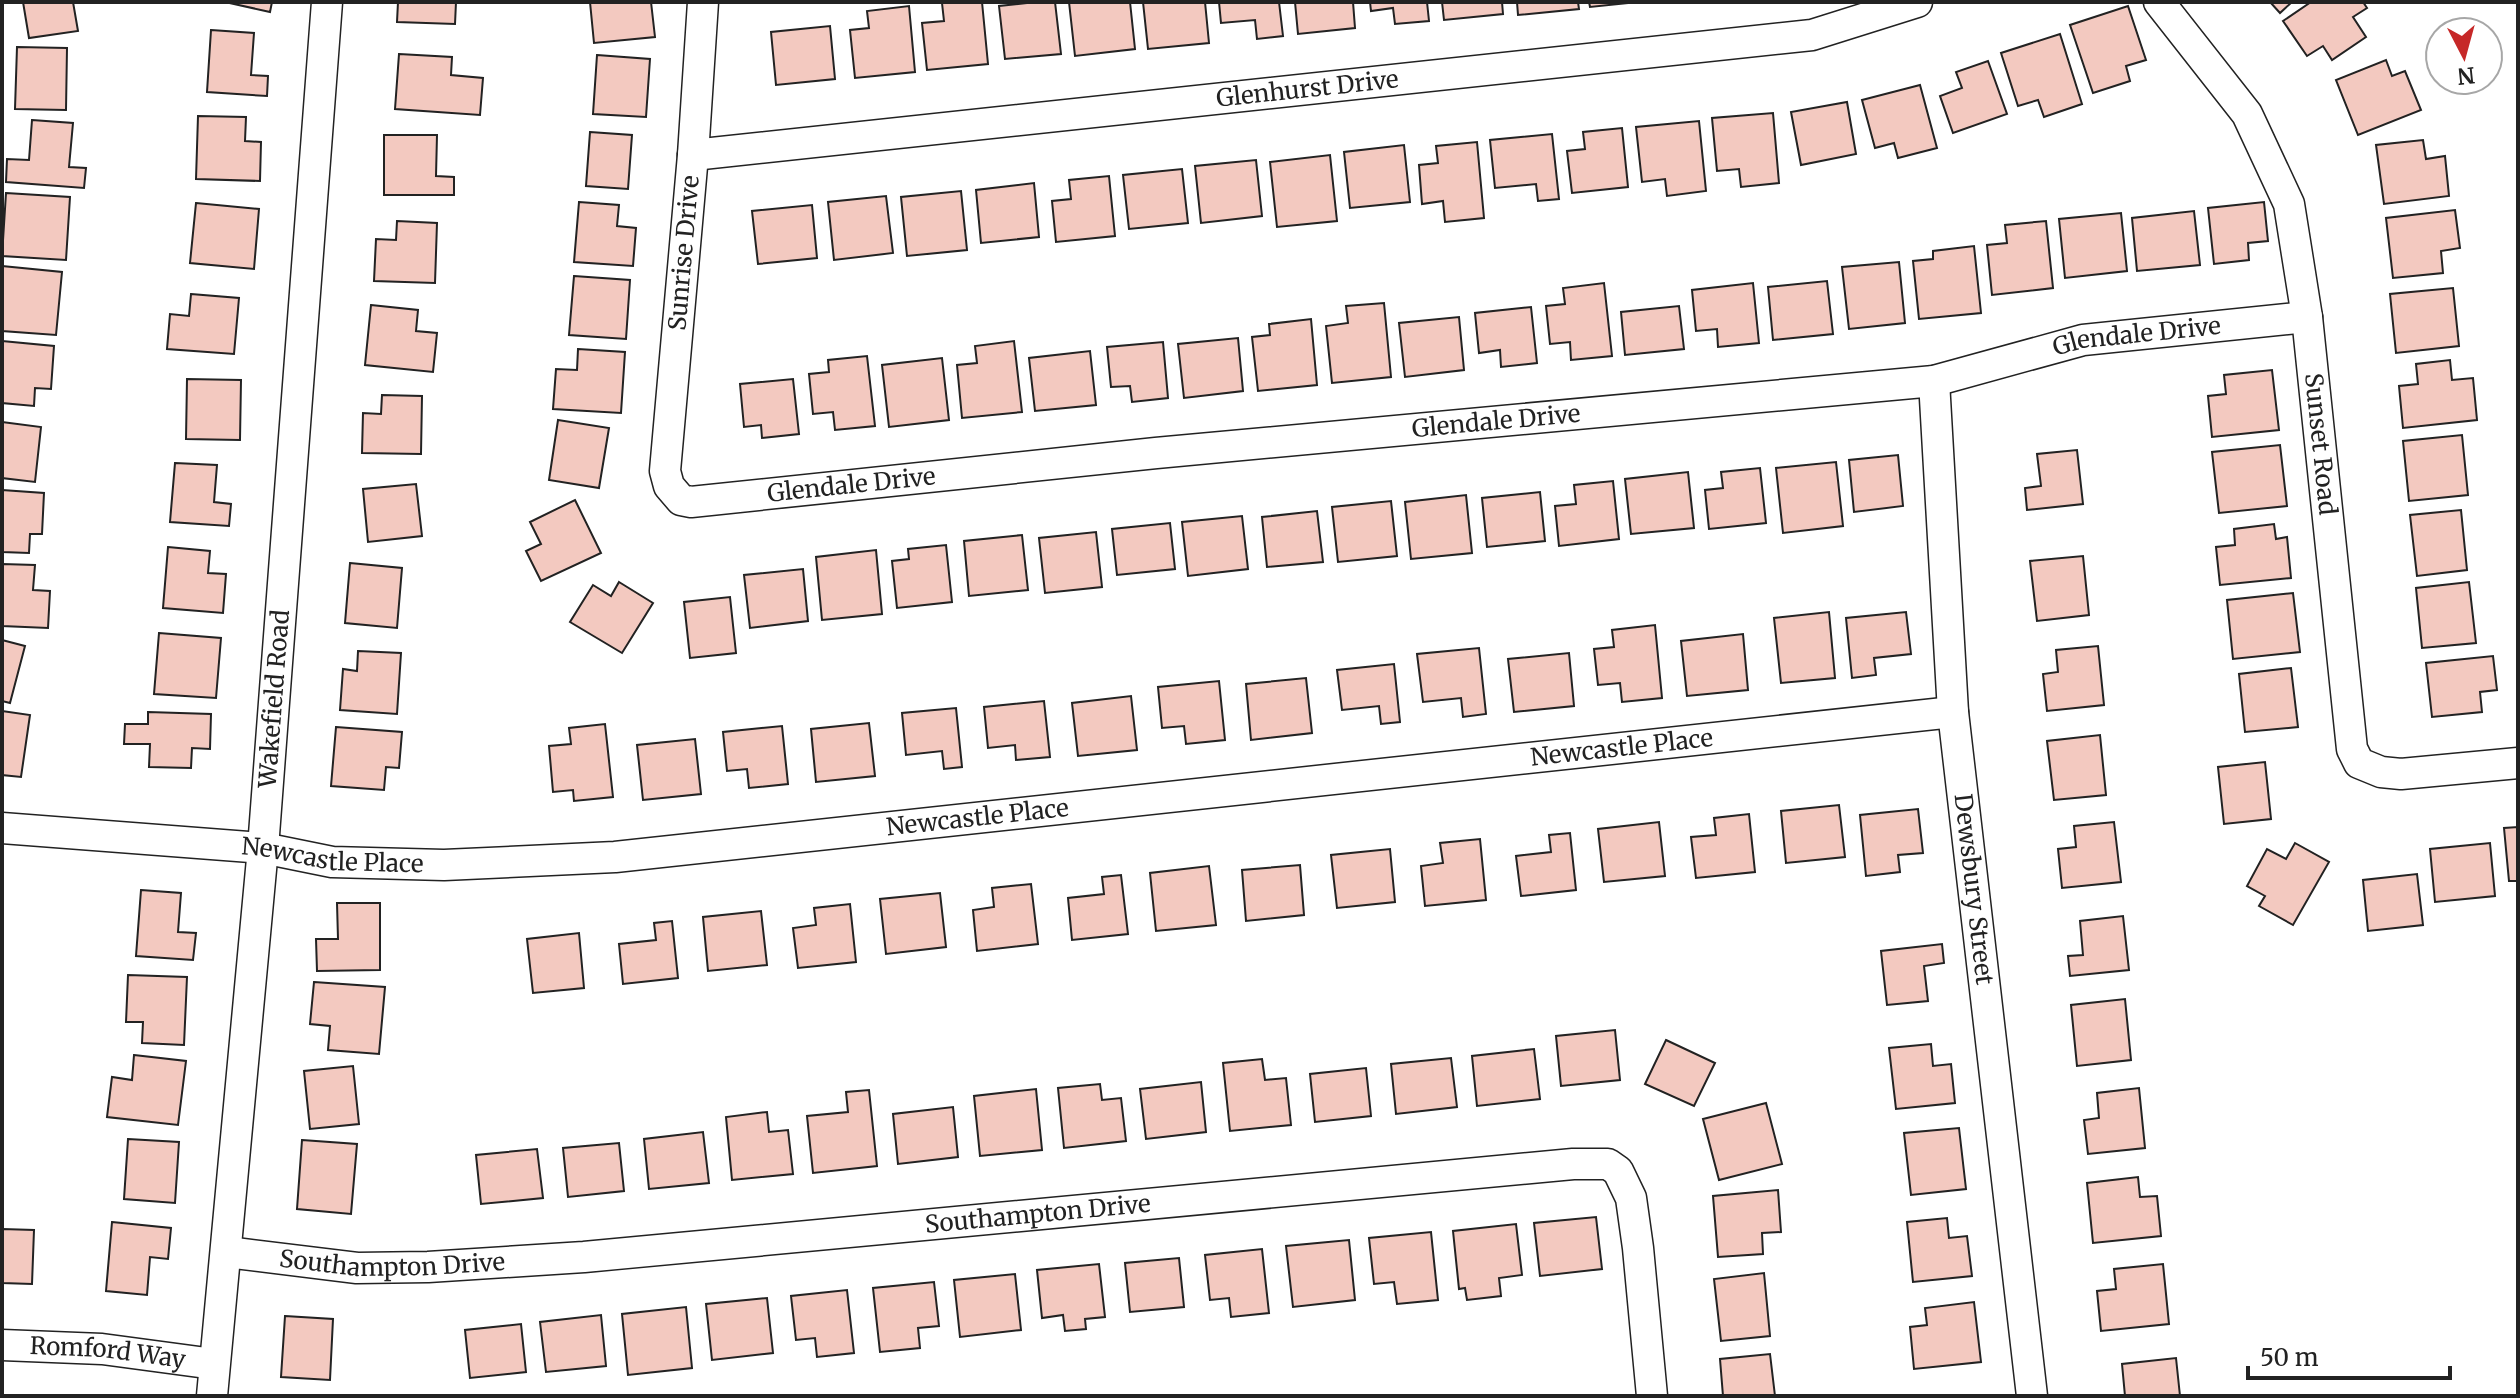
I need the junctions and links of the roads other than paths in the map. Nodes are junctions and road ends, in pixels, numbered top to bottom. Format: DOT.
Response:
graph roads {
  1 [pos="327,2"];
  2 [pos="703,2"];
  3 [pos="1917,2"];
  4 [pos="2159,2"];
  5 [pos="693,155"];
  6 [pos="2307,317"];
  7 [pos="1934,381"];
  8 [pos="681,500"];
  9 [pos="1953,712"];
  10 [pos="2518,763"];
  11 [pos="2,828"];
  12 [pos="263,848"];
  13 [pos="227,1252"];
  14 [pos="2,1345"];
  15 [pos="214,1364"];
  16 [pos="212,1396"];
  17 [pos="1652,1396"];
  18 [pos="2032,1396"];
  1 -- 12 [label="street, Wakefield Road"];
  2 -- 5 [label="street, Sunrise Drive"];
  3 -- 5 [label="street, Glenhurst Drive"];
  4 -- 6 [label="street, Sunset Road"];
  5 -- 8 [label="street, Sunrise Drive"];
  6 -- 7 [label="street, Glendale Drive"];
  6 -- 10 [label="street, Sunset Road"];
  7 -- 8 [label="street, Glendale Drive"];
  7 -- 9 [label="street, Dewsbury Street"];
  9 -- 12 [label="street, Newcastle Place"];
  9 -- 18 [label="street, Dewsbury Street"];
  11 -- 12 [label="street, Newcastle Place"];
  12 -- 13 [label="street, Wakefield Road"];
  13 -- 15 [label="street, Wakefield Road"];
  13 -- 17 [label="street, Southampton Drive"];
  14 -- 15 [label="street, Romford Way"];
  15 -- 16 [label="street, Wakefield Road"];
}
